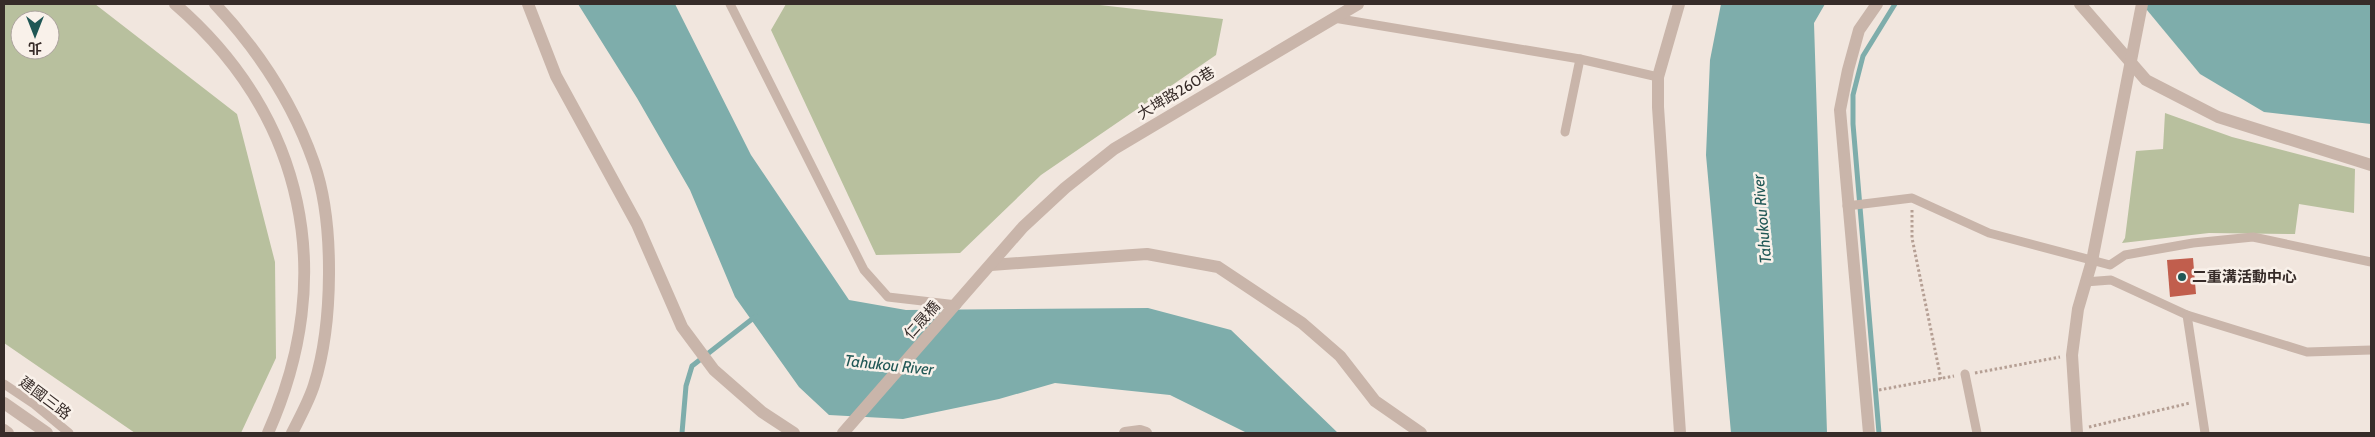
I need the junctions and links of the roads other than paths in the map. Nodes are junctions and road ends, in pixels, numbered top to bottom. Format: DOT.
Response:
graph roads {
  1 [pos="175,4"];
  2 [pos="215,4"];
  3 [pos="528,4"];
  4 [pos="730,4"];
  5 [pos="1358,4"];
  6 [pos="1679,4"];
  7 [pos="1877,4"];
  8 [pos="2080,4"];
  9 [pos="2142,4"];
  10 [pos="1334,18"];
  11 [pos="1580,59"];
  12 [pos="2130,64"];
  13 [pos="1658,77"];
  14 [pos="1565,132"];
  15 [pos="2371,166"];
  16 [pos="1847,206"];
  17 [pos="1023,227"];
  18 [pos="2092,261"];
  19 [pos="2371,262"];
  20 [pos="991,265"];
  21 [pos="2110,266"];
  22 [pos="2111,280"];
  23 [pos="2084,282"];
  24 [pos="957,305"];
  25 [pos="2187,315"];
  26 [pos="2371,350"];
  27 [pos="1965,374"];
  28 [pos="4,384"];
  29 [pos="4,403"];
  30 [pos="4,430"];
  31 [pos="2077,431"];
  32 [pos="8,433"];
  33 [pos="47,433"];
  34 [pos="69,433"];
  35 [pos="268,433"];
  36 [pos="292,433"];
  37 [pos="794,433"];
  38 [pos="843,433"];
  39 [pos="1125,433"];
  40 [pos="1146,433"];
  41 [pos="1421,433"];
  42 [pos="1680,433"];
  43 [pos="1869,433"];
  44 [pos="1977,433"];
  45 [pos="2205,433"];
  1 -- 35 [label="street"];
  2 -- 36 [label="street"];
  3 -- 37 [label="street"];
  4 -- 24 [label="lane"];
  5 -- 10 [label="street, 大埤路260巷"];
  6 -- 13 [label="street"];
  7 -- 16 [label="street"];
  8 -- 12 [label="street"];
  9 -- 12 [label="street"];
  10 -- 11 [label="lane"];
  10 -- 17 [label="street, 大埤路260巷"];
  11 -- 13 [label="lane"];
  11 -- 14 [label="lane"];
  12 -- 15 [label="street"];
  12 -- 18 [label="street"];
  13 -- 42 [label="street"];
  16 -- 18 [label="lane"];
  16 -- 43 [label="street"];
  17 -- 20 [label="street, 仁晟橋"];
  18 -- 21 [label="lane"];
  18 -- 23 [label="street"];
  19 -- 21 [label="lane"];
  20 -- 24 [label="street, 仁晟橋"];
  20 -- 41 [label="street"];
  21 -- 22 [label="lane"];
  22 -- 23 [label="lane"];
  22 -- 25 [label="lane"];
  23 -- 31 [label="street"];
  24 -- 38 [label="street, 仁晟橋"];
  25 -- 26 [label="lane"];
  25 -- 45 [label="lane"];
  27 -- 44 [label="lane"];
  28 -- 34 [label="lane, 建國三路"];
  29 -- 33 [label="street"];
  30 -- 32 [label="street"];
  39 -- 40 [label="street"];
}
